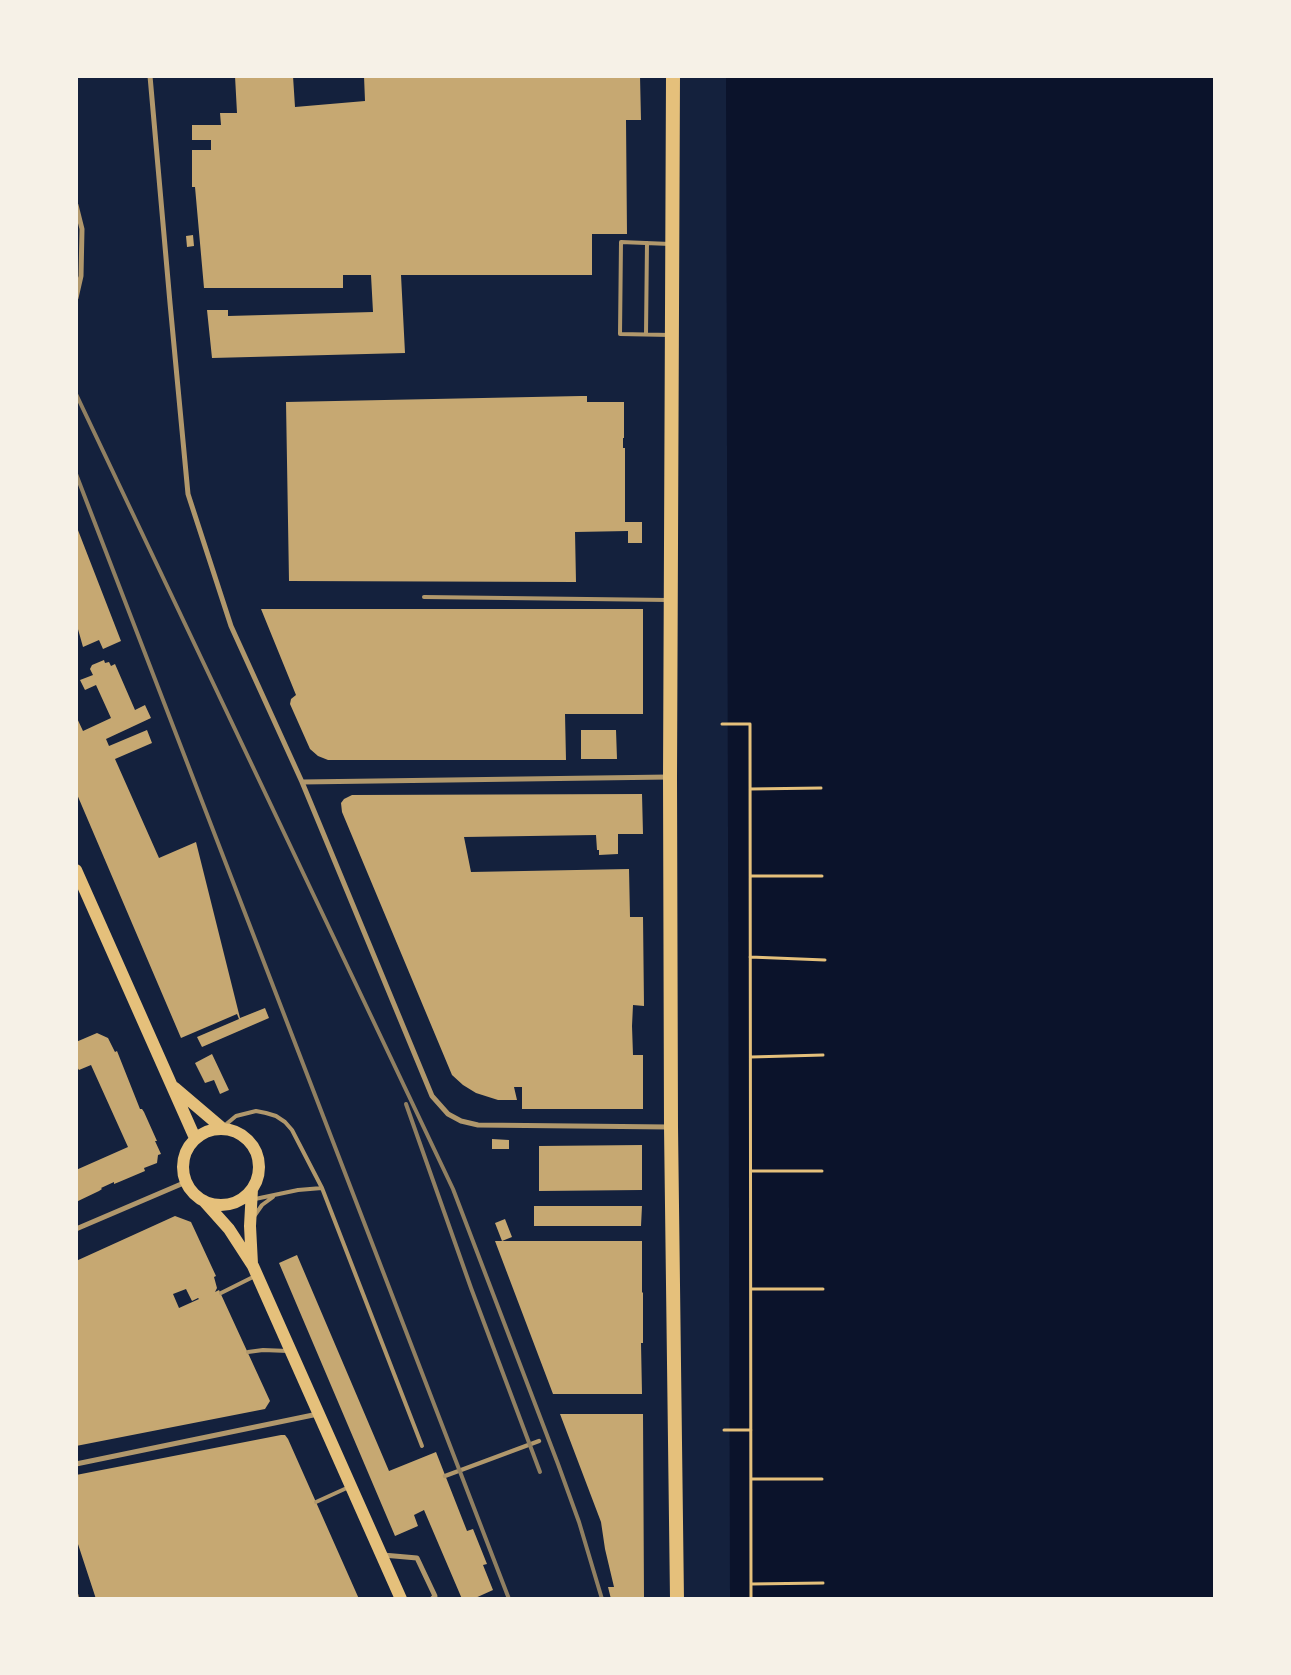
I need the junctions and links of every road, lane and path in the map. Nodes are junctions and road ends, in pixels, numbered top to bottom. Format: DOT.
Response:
graph roads {
  1 [pos="150,76"];
  2 [pos="673,76"];
  3 [pos="76,205"];
  4 [pos="646,243"];
  5 [pos="672,244"];
  6 [pos="81,276"];
  7 [pos="76,287"];
  8 [pos="76,298"];
  9 [pos="646,334"];
  10 [pos="672,335"];
  11 [pos="424,597"];
  12 [pos="671,600"];
  13 [pos="722,724"];
  14 [pos="670,776"];
  15 [pos="302,782"];
  16 [pos="821,788"];
  17 [pos="750,789"];
  18 [pos="76,870"];
  19 [pos="750,876"];
  20 [pos="822,876"];
  21 [pos="750,957"];
  22 [pos="825,960"];
  23 [pos="823,1055"];
  24 [pos="750,1057"];
  25 [pos="172,1086"];
  26 [pos="222,1128"];
  27 [pos="671,1128"];
  28 [pos="195,1138"];
  29 [pos="750,1171"];
  30 [pos="822,1171"];
  31 [pos="186,1182"];
  32 [pos="322,1188"];
  33 [pos="252,1195"];
  34 [pos="274,1196"];
  35 [pos="204,1201"];
  36 [pos="250,1226"];
  37 [pos="76,1229"];
  38 [pos="255,1270"];
  39 [pos="751,1288"];
  40 [pos="823,1289"];
  41 [pos="221,1293"];
  42 [pos="248,1352"];
  43 [pos="291,1352"];
  44 [pos="319,1414"];
  45 [pos="724,1430"];
  46 [pos="751,1430"];
  47 [pos="539,1440"];
  48 [pos="422,1446"];
  49 [pos="76,1464"];
  50 [pos="445,1476"];
  51 [pos="751,1479"];
  52 [pos="822,1479"];
  53 [pos="351,1486"];
  54 [pos="316,1502"];
  55 [pos="382,1555"];
  56 [pos="823,1583"];
  57 [pos="751,1584"];
  58 [pos="76,1595"];
  59 [pos="78,1599"];
  60 [pos="401,1599"];
  61 [pos="432,1599"];
  62 [pos="678,1599"];
  63 [pos="751,1599"];
  1 -- 15 [label="street"];
  2 -- 5 [label="highway"];
  3 -- 6 [label="street"];
  4 -- 5 [label="lane"];
  4 -- 9 [label="lane"];
  4 -- 9 [label="lane"];
  5 -- 10 [label="highway"];
  6 -- 7 [label="street"];
  6 -- 8 [label="street"];
  9 -- 10 [label="lane"];
  10 -- 12 [label="highway"];
  11 -- 12 [label="lane"];
  12 -- 14 [label="highway"];
  13 -- 17 [label="path"];
  14 -- 15 [label="street"];
  14 -- 27 [label="highway"];
  15 -- 27 [label="street"];
  16 -- 17 [label="path"];
  17 -- 19 [label="path"];
  18 -- 25 [label="main road"];
  19 -- 20 [label="path"];
  19 -- 21 [label="path"];
  21 -- 22 [label="path"];
  21 -- 24 [label="path"];
  23 -- 24 [label="path"];
  24 -- 29 [label="path"];
  25 -- 26 [label="main road"];
  25 -- 28 [label="main road"];
  26 -- 28 [label="main road"];
  26 -- 32 [label="lane"];
  26 -- 33 [label="main road"];
  27 -- 62 [label="highway"];
  28 -- 31 [label="main road"];
  29 -- 30 [label="path"];
  29 -- 39 [label="path"];
  31 -- 35 [label="main road"];
  31 -- 37 [label="street"];
  32 -- 34 [label="lane"];
  32 -- 48 [label="lane"];
  33 -- 34 [label="lane"];
  33 -- 35 [label="main road"];
  33 -- 36 [label="main road"];
  34 -- 36 [label="lane"];
  35 -- 38 [label="main road"];
  36 -- 38 [label="main road"];
  38 -- 41 [label="lane"];
  38 -- 43 [label="main road"];
  39 -- 40 [label="path"];
  39 -- 46 [label="path"];
  42 -- 43 [label="lane"];
  43 -- 44 [label="main road"];
  44 -- 49 [label="street"];
  44 -- 53 [label="main road"];
  45 -- 46 [label="path"];
  46 -- 51 [label="path"];
  47 -- 50 [label="street"];
  51 -- 52 [label="path"];
  51 -- 57 [label="path"];
  53 -- 54 [label="lane"];
  53 -- 55 [label="main road"];
  55 -- 60 [label="main road"];
  55 -- 61 [label="street"];
  56 -- 57 [label="path"];
  57 -- 63 [label="path"];
  58 -- 59 [label="street"];
}
